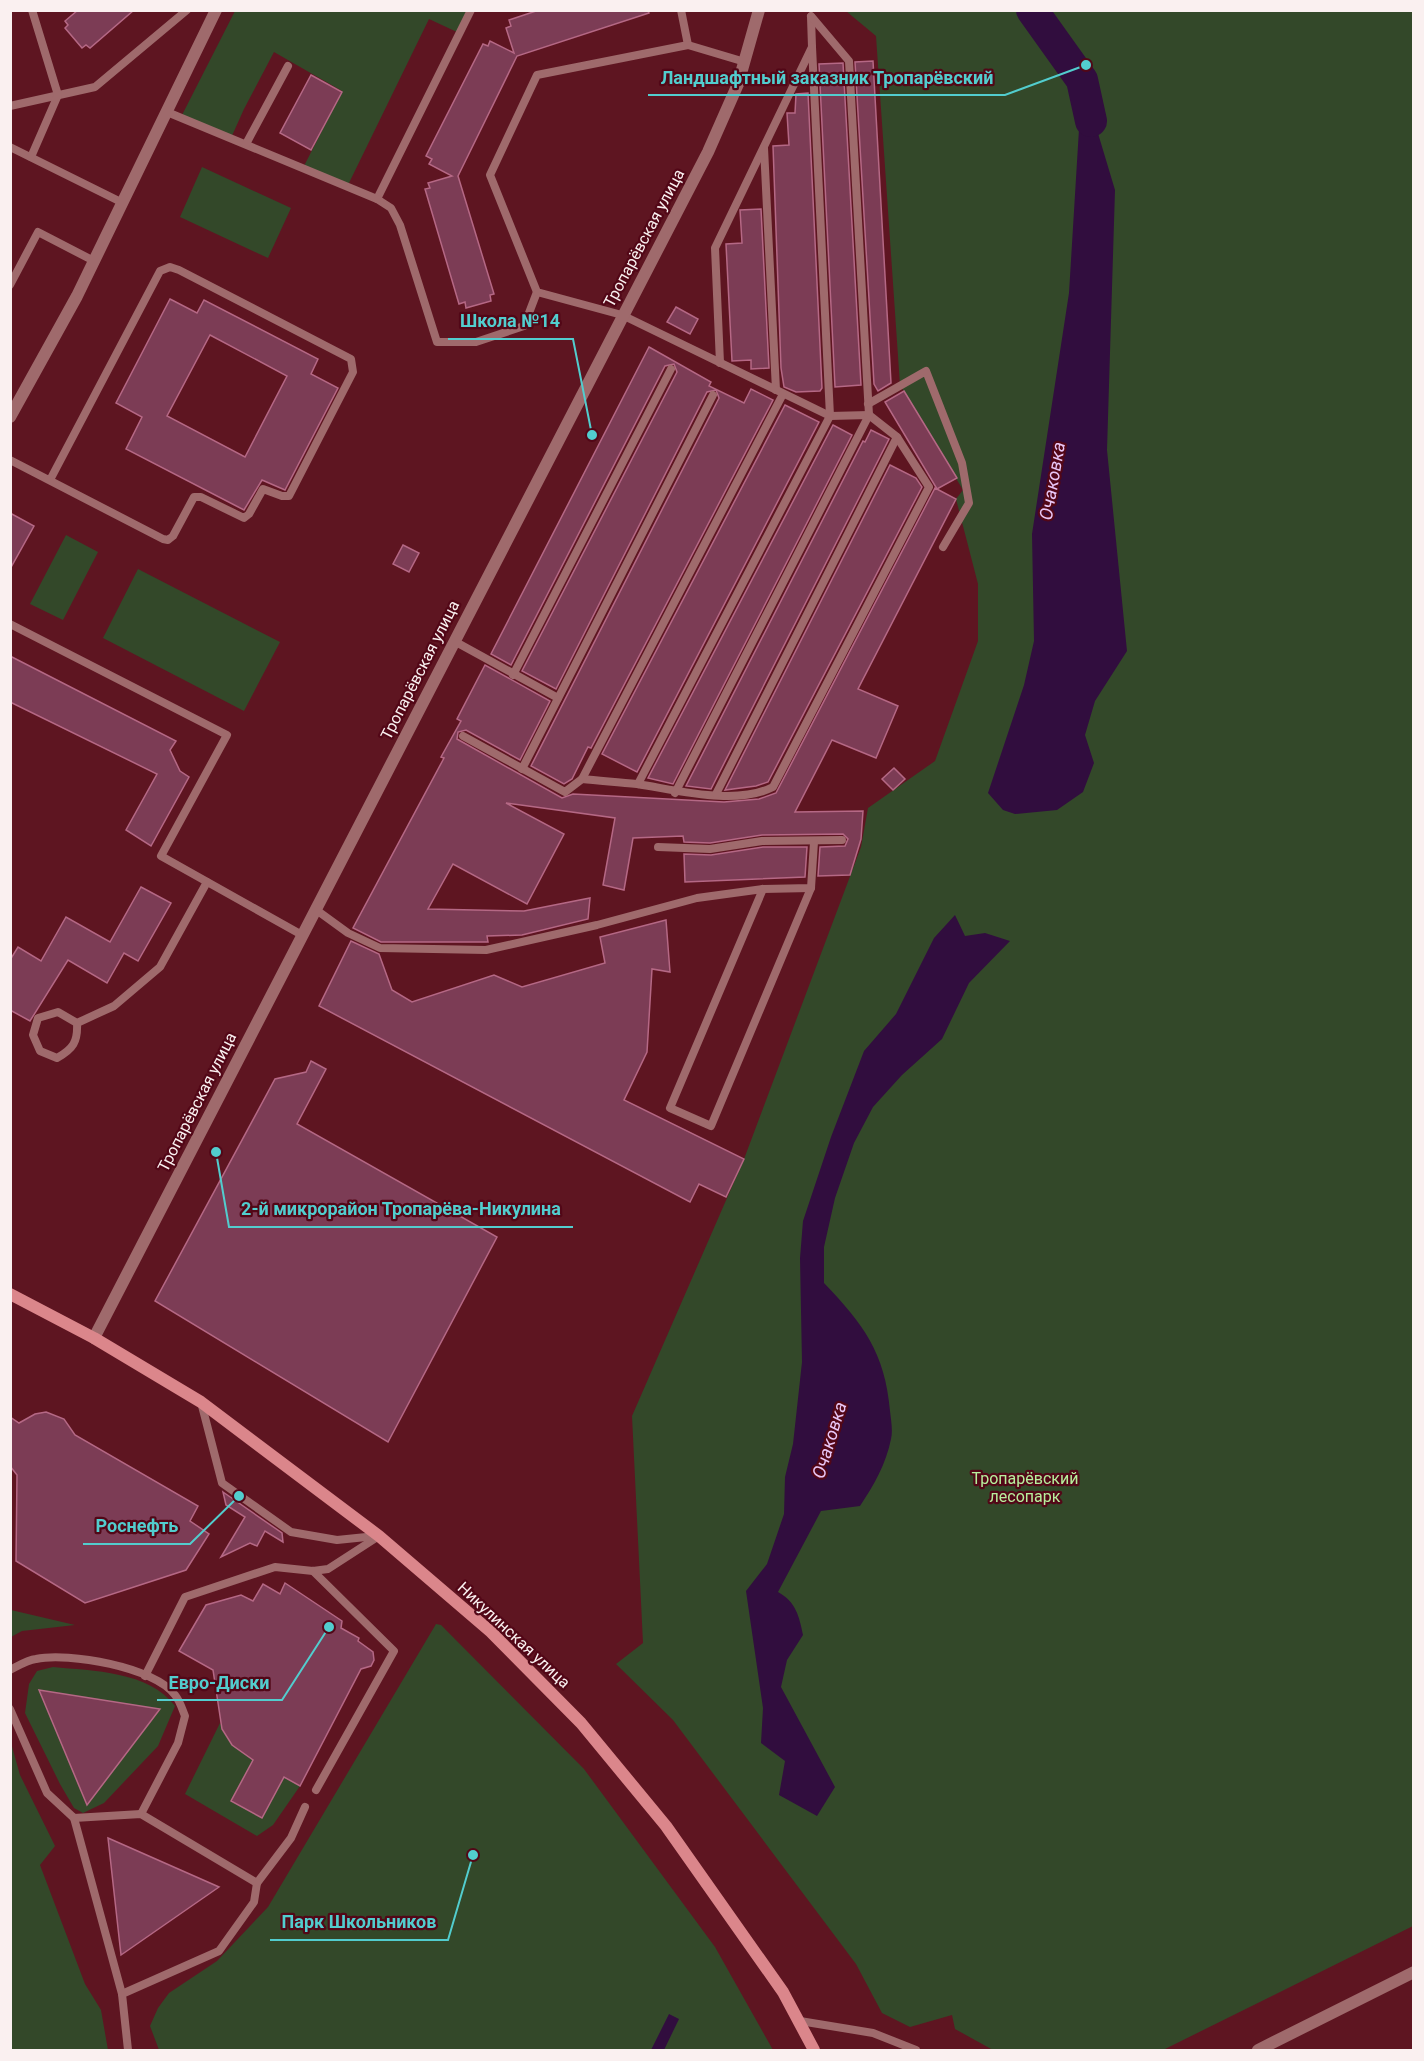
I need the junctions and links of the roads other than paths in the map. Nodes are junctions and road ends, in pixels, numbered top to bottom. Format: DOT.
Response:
graph roads {
  1 [pos="32,10"];
  2 [pos="187,10"];
  3 [pos="216,10"];
  4 [pos="471,10"];
  5 [pos="681,10"];
  6 [pos="759,10"];
  7 [pos="688,45"];
  8 [pos="812,47"];
  9 [pos="745,62"];
  10 [pos="288,66"];
  11 [pos="58,95"];
  12 [pos="10,106"];
  13 [pos="167,112"];
  14 [pos="246,144"];
  15 [pos="764,146"];
  16 [pos="10,147"];
  17 [pos="31,157"];
  18 [pos="377,200"];
  19 [pos="121,202"];
  20 [pos="94,261"];
  21 [pos="10,285"];
  22 [pos="537,292"];
  23 [pos="622,315"];
  24 [pos="720,363"];
  25 [pos="671,369"];
  26 [pos="779,392"];
  27 [pos="713,395"];
  28 [pos="868,404"];
  29 [pos="869,415"];
  30 [pos="830,416"];
  31 [pos="10,417"];
  32 [pos="897,437"];
  33 [pos="10,460"];
  34 [pos="50,480"];
  35 [pos="944,547"];
  36 [pos="10,624"];
  37 [pos="454,641"];
  38 [pos="513,675"];
  39 [pos="558,698"];
  40 [pos="463,736"];
  41 [pos="522,769"];
  42 [pos="582,779"];
  43 [pos="638,784"];
  44 [pos="675,793"];
  45 [pos="716,794"];
  46 [pos="842,840"];
  47 [pos="814,842"];
  48 [pos="658,847"];
  49 [pos="207,882"];
  50 [pos="811,888"];
  51 [pos="763,889"];
  52 [pos="315,909"];
  53 [pos="302,935"];
  54 [pos="77,1023"];
  55 [pos="10,1294"];
  56 [pos="94,1338"];
  57 [pos="201,1402"];
  58 [pos="380,1536"];
  59 [pos="313,1571"];
  60 [pos="10,1670"];
  61 [pos="145,1676"];
  62 [pos="10,1708"];
  63 [pos="316,1790"];
  64 [pos="305,1807"];
  65 [pos="141,1814"];
  66 [pos="74,1818"];
  67 [pos="257,1883"];
  68 [pos="1413,1972"];
  69 [pos="122,1994"];
  70 [pos="800,2021"];
  71 [pos="128,2050"];
  72 [pos="814,2050"];
  73 [pos="915,2050"];
  74 [pos="1258,2050"];
  1 -- 11 [label="lane"];
  2 -- 11 [label="lane"];
  3 -- 13 [label="street"];
  4 -- 18 [label="lane"];
  5 -- 7 [label="lane"];
  6 -- 9 [label="street, Тропарёвская улица"];
  7 -- 9 [label="lane"];
  7 -- 22 [label="lane"];
  8 -- 15 [label="lane"];
  8 -- 28 [label="lane"];
  8 -- 30 [label="lane"];
  9 -- 23 [label="street, Тропарёвская улица"];
  10 -- 14 [label="lane"];
  11 -- 12 [label="lane"];
  11 -- 17 [label="lane"];
  13 -- 14 [label="lane"];
  13 -- 19 [label="street"];
  14 -- 18 [label="lane"];
  15 -- 24 [label="lane"];
  15 -- 26 [label="lane"];
  16 -- 17 [label="lane"];
  17 -- 19 [label="lane"];
  18 -- 22 [label="lane"];
  19 -- 20 [label="street"];
  20 -- 21 [label="lane"];
  20 -- 31 [label="street"];
  22 -- 23 [label="lane"];
  23 -- 24 [label="lane"];
  23 -- 37 [label="street, Тропарёвская улица"];
  24 -- 26 [label="lane"];
  25 -- 38 [label="lane"];
  26 -- 30 [label="lane"];
  26 -- 42 [label="lane"];
  27 -- 39 [label="lane"];
  28 -- 29 [label="lane"];
  28 -- 35 [label="lane"];
  29 -- 30 [label="lane"];
  29 -- 32 [label="lane"];
  29 -- 44 [label="lane"];
  30 -- 43 [label="lane"];
  32 -- 45 [label="lane"];
  32 -- 45 [label="lane"];
  33 -- 34 [label="lane"];
  34 -- 34 [label="lane"];
  36 -- 49 [label="lane"];
  37 -- 38 [label="lane"];
  37 -- 52 [label="street, Тропарёвская улица"];
  38 -- 39 [label="lane"];
  39 -- 41 [label="lane"];
  40 -- 41 [label="lane"];
  41 -- 42 [label="lane"];
  42 -- 43 [label="lane"];
  43 -- 44 [label="lane"];
  44 -- 45 [label="lane"];
  46 -- 47 [label="lane"];
  47 -- 48 [label="lane"];
  47 -- 50 [label="lane"];
  49 -- 53 [label="lane"];
  49 -- 54 [label="lane"];
  50 -- 51 [label="lane"];
  50 -- 51 [label="lane"];
  51 -- 52 [label="lane"];
  52 -- 53 [label="street, Тропарёвская улица"];
  53 -- 56 [label="street, Тропарёвская улица"];
  54 -- 54 [label="lane"];
  55 -- 56 [label="main road, Никулинская улица"];
  56 -- 57 [label="main road, Никулинская улица"];
  57 -- 58 [label="main road, Никулинская улица"];
  57 -- 58 [label="lane"];
  58 -- 59 [label="lane"];
  58 -- 70 [label="main road, Никулинская улица"];
  59 -- 61 [label="lane"];
  59 -- 63 [label="lane"];
  60 -- 61 [label="lane"];
  61 -- 65 [label="lane"];
  62 -- 66 [label="lane"];
  64 -- 67 [label="lane"];
  65 -- 66 [label="lane"];
  65 -- 67 [label="lane"];
  66 -- 69 [label="lane"];
  67 -- 69 [label="lane"];
  68 -- 74 [label="street"];
  69 -- 71 [label="lane"];
  70 -- 72 [label="main road, Никулинская улица"];
  70 -- 73 [label="lane"];
}
